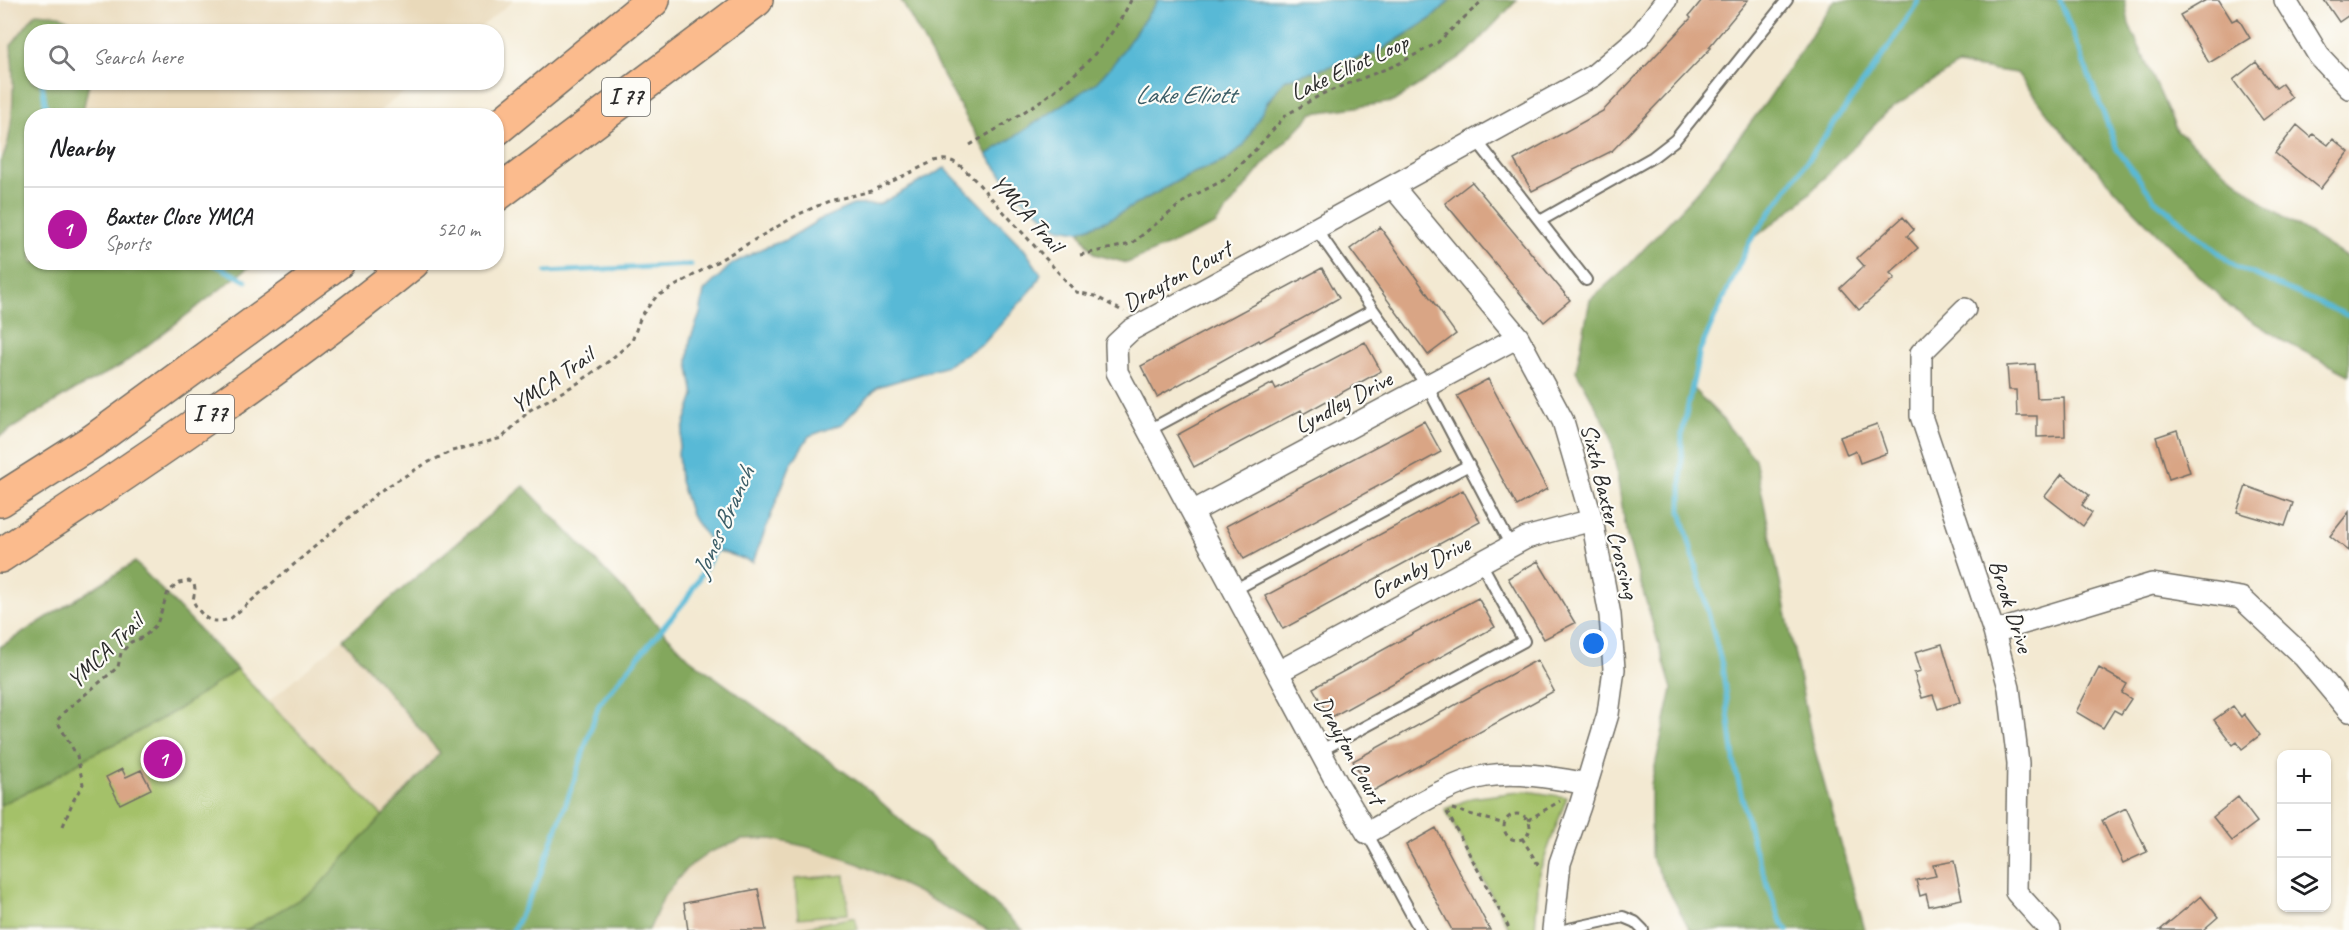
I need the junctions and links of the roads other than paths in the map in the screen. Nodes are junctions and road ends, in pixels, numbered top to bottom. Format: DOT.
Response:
graph roads {
  1 [pos="653,0"];
  2 [pos="756,0"];
  3 [pos="1666,0"];
  4 [pos="1787,0"];
  5 [pos="2285,0"];
  6 [pos="2349,88"];
  7 [pos="504,122"];
  8 [pos="1477,141"];
  9 [pos="1393,187"];
  10 [pos="504,189"];
  11 [pos="1540,221"];
  12 [pos="1316,229"];
  13 [pos="327,270"];
  14 [pos="403,270"];
  15 [pos="1586,280"];
  16 [pos="1965,309"];
  17 [pos="1372,310"];
  18 [pos="1518,337"];
  19 [pos="1427,386"];
  20 [pos="1149,430"];
  21 [pos="1468,465"];
  22 [pos="0,500"];
  23 [pos="1192,512"];
  24 [pos="1592,520"];
  25 [pos="1511,546"];
  26 [pos="0,556"];
  27 [pos="1481,563"];
  28 [pos="1234,590"];
  29 [pos="1994,632"];
  30 [pos="1278,672"];
  31 [pos="2349,711"];
  32 [pos="1320,751"];
  33 [pos="1587,784"];
  34 [pos="1366,833"];
  35 [pos="1420,930"];
  36 [pos="1553,930"];
  37 [pos="1564,930"];
  38 [pos="1642,930"];
  39 [pos="2050,930"];
  1 -- 7 [label="highway, I 77"];
  2 -- 10 [label="highway, I 77"];
  3 -- 8 [label="street, Drayton Court"];
  4 -- 11 [label="lane"];
  5 -- 6 [label="street"];
  8 -- 9 [label="street, Drayton Court"];
  8 -- 11 [label="lane"];
  9 -- 12 [label="street, Drayton Court"];
  9 -- 18 [label="street, Sixth Baxter Crossing"];
  11 -- 15 [label="lane"];
  12 -- 17 [label="lane"];
  12 -- 20 [label="street, Drayton Court"];
  13 -- 22 [label="highway, I 77"];
  14 -- 26 [label="highway, I 77"];
  16 -- 29 [label="street, Brook Drive"];
  17 -- 19 [label="lane"];
  17 -- 20 [label="lane"];
  18 -- 19 [label="street, Lyndley Drive"];
  18 -- 24 [label="street, Sixth Baxter Crossing"];
  19 -- 21 [label="lane"];
  19 -- 23 [label="street, Lyndley Drive"];
  20 -- 23 [label="street, Drayton Court"];
  21 -- 25 [label="lane"];
  21 -- 28 [label="lane"];
  23 -- 28 [label="street, Drayton Court"];
  24 -- 25 [label="street, Granby Drive"];
  24 -- 33 [label="street, Sixth Baxter Crossing"];
  25 -- 27 [label="street, Granby Drive"];
  27 -- 30 [label="street, Granby Drive"];
  27 -- 32 [label="lane"];
  28 -- 30 [label="street, Drayton Court"];
  29 -- 31 [label="street"];
  29 -- 39 [label="street, Brook Drive"];
  30 -- 32 [label="street, Drayton Court"];
  32 -- 34 [label="street, Drayton Court"];
  33 -- 34 [label="street"];
  33 -- 36 [label="street, Sixth Baxter Crossing"];
  34 -- 35 [label="lane"];
  37 -- 38 [label="lane"];
}
